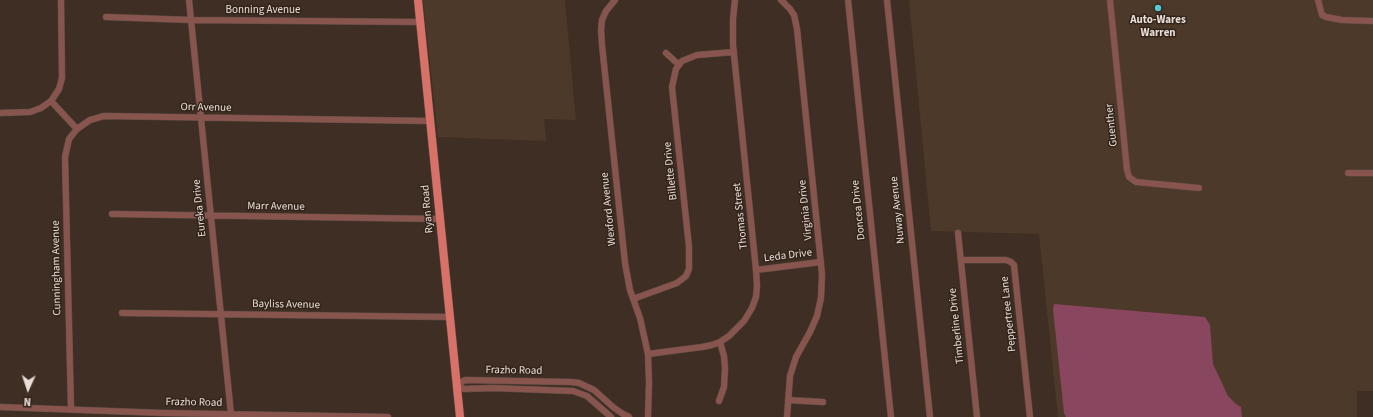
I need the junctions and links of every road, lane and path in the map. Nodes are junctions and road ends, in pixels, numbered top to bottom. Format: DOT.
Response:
graph roads {
  1 [pos="61,0"];
  2 [pos="189,0"];
  3 [pos="418,0"];
  4 [pos="613,0"];
  5 [pos="735,0"];
  6 [pos="848,0"];
  7 [pos="887,0"];
  8 [pos="1110,0"];
  9 [pos="1318,0"];
  10 [pos="784,1"];
  11 [pos="106,16"];
  12 [pos="191,20"];
  13 [pos="1373,21"];
  14 [pos="420,22"];
  15 [pos="734,52"];
  16 [pos="666,53"];
  17 [pos="679,64"];
  18 [pos="50,101"];
  19 [pos="0,113"];
  20 [pos="200,118"];
  21 [pos="430,121"];
  22 [pos="77,129"];
  23 [pos="1348,173"];
  24 [pos="1373,173"];
  25 [pos="1199,188"];
  26 [pos="112,214"];
  27 [pos="210,216"];
  28 [pos="440,219"];
  29 [pos="958,233"];
  30 [pos="961,260"];
  31 [pos="821,262"];
  32 [pos="756,270"];
  33 [pos="633,299"];
  34 [pos="122,313"];
  35 [pos="221,314"];
  36 [pos="450,317"];
  37 [pos="720,342"];
  38 [pos="648,354"];
  39 [pos="457,385"];
  40 [pos="788,400"];
  41 [pos="720,401"];
  42 [pos="823,402"];
  43 [pos="0,407"];
  44 [pos="71,409"];
  45 [pos="84,410"];
  46 [pos="231,414"];
  47 [pos="197,415"];
  48 [pos="84,417"];
  49 [pos="388,417"];
  50 [pos="460,417"];
  51 [pos="611,417"];
  52 [pos="629,417"];
  53 [pos="648,417"];
  54 [pos="788,417"];
  55 [pos="891,417"];
  56 [pos="930,417"];
  57 [pos="977,417"];
  58 [pos="1030,417"];
  1 -- 18 [label="street"];
  2 -- 12 [label="street, Eureka Drive"];
  3 -- 14 [label="main road, Ryan Road"];
  4 -- 33 [label="street, Wexford Avenue"];
  5 -- 15 [label="street, Thomas Street"];
  6 -- 55 [label="street, Doncea Drive"];
  7 -- 56 [label="street, Nuway Avenue"];
  8 -- 25 [label="street, Guenther"];
  9 -- 13 [label="street"];
  10 -- 31 [label="street, Virginia Drive"];
  11 -- 12 [label="street, Bonning Avenue"];
  12 -- 14 [label="street, Bonning Avenue"];
  12 -- 20 [label="street, Eureka Drive"];
  14 -- 21 [label="main road, Ryan Road"];
  15 -- 17 [label="street"];
  15 -- 32 [label="street, Thomas Street"];
  16 -- 17 [label="street"];
  17 -- 33 [label="street, Billette Drive"];
  18 -- 19 [label="street"];
  18 -- 22 [label="street"];
  20 -- 21 [label="street, Orr Avenue"];
  20 -- 22 [label="street, Orr Avenue"];
  20 -- 27 [label="street, Eureka Drive"];
  21 -- 28 [label="main road, Ryan Road"];
  22 -- 44 [label="street, Cunningham Avenue"];
  23 -- 24 [label="street"];
  26 -- 27 [label="street, Marr Avenue"];
  27 -- 28 [label="street, Marr Avenue"];
  27 -- 35 [label="street, Eureka Drive"];
  28 -- 36 [label="main road, Ryan Road"];
  29 -- 30 [label="street, Timberline Drive"];
  30 -- 57 [label="street, Timberline Drive"];
  30 -- 58 [label="street, Peppertree Lane"];
  31 -- 32 [label="street, Leda Drive"];
  31 -- 40 [label="street, Virginia Drive"];
  32 -- 37 [label="street, Thomas Street"];
  33 -- 38 [label="street, Wexford Avenue"];
  34 -- 35 [label="street, Bayliss Avenue"];
  35 -- 36 [label="street, Bayliss Avenue"];
  35 -- 46 [label="street, Eureka Drive"];
  36 -- 39 [label="main road, Ryan Road"];
  37 -- 38 [label="street, Thomas Street"];
  37 -- 41 [label="street"];
  38 -- 53 [label="street, Wexford Avenue"];
  39 -- 50 [label="main road, Ryan Road"];
  39 -- 51 [label="street, Frazho Road"];
  39 -- 52 [label="street, Frazho Road"];
  40 -- 42 [label="street"];
  40 -- 54 [label="street, Virginia Drive"];
  43 -- 44 [label="street, Frazho Road"];
  44 -- 45 [label="street, Frazho Road"];
  45 -- 47 [label="street, Frazho Road"];
  45 -- 48 [label="street"];
  46 -- 47 [label="street, Frazho Road"];
  46 -- 49 [label="street, Frazho Road"];
}
